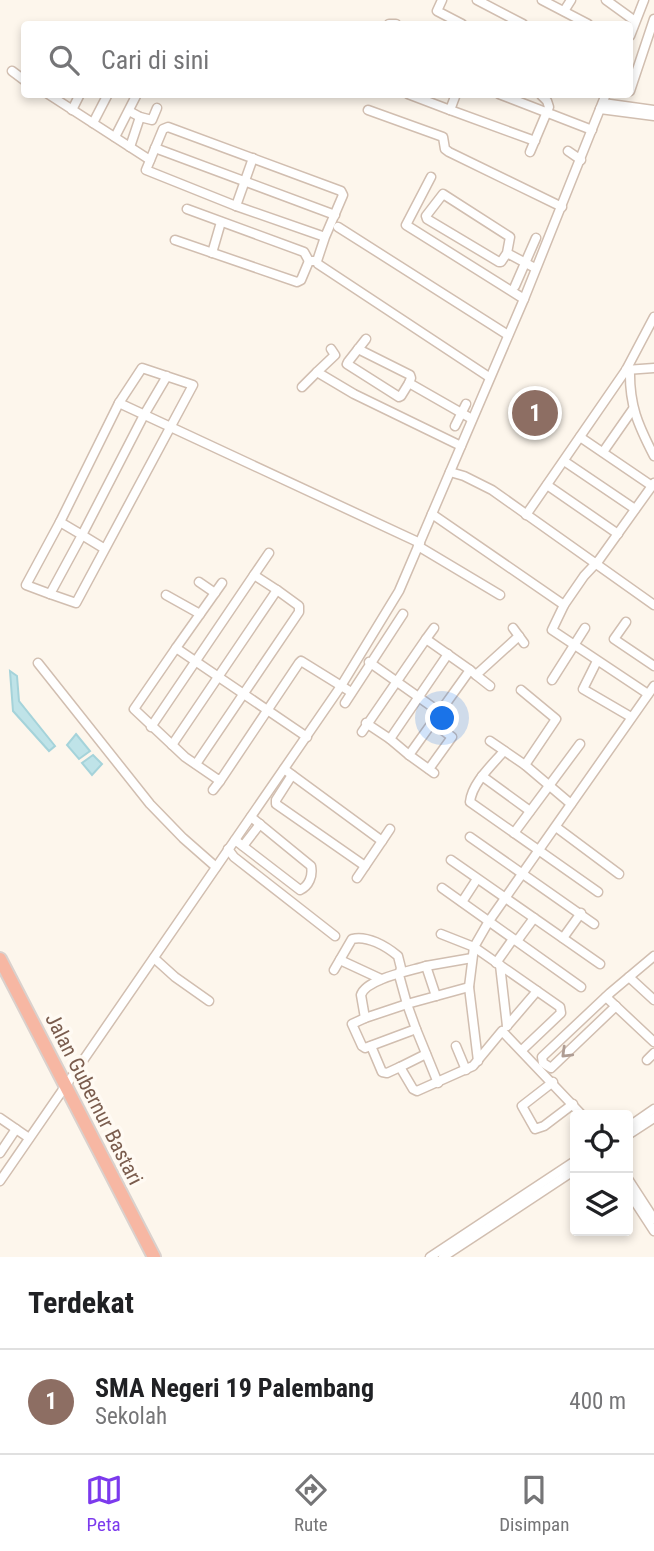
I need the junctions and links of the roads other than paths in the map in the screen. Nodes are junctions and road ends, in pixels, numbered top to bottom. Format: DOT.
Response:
graph roads {
  1 [pos="442,0"];
  2 [pos="477,0"];
  3 [pos="542,0"];
  4 [pos="571,0"];
  5 [pos="606,0"];
  6 [pos="644,0"];
  7 [pos="564,11"];
  8 [pos="654,19"];
  9 [pos="456,21"];
  10 [pos="517,21"];
  11 [pos="582,21"];
  12 [pos="635,21"];
  13 [pos="633,26"];
  14 [pos="645,47"];
  15 [pos="654,50"];
  16 [pos="12,71"];
  17 [pos="21,77"];
  18 [pos="633,82"];
  19 [pos="54,98"];
  20 [pos="78,98"];
  21 [pos="106,98"];
  22 [pos="135,98"];
  23 [pos="418,98"];
  24 [pos="454,98"];
  25 [pos="509,98"];
  26 [pos="544,98"];
  27 [pos="627,98"];
  28 [pos="603,102"];
  29 [pos="624,106"];
  30 [pos="157,108"];
  31 [pos="72,110"];
  32 [pos="368,110"];
  33 [pos="450,110"];
  34 [pos="654,110"];
  35 [pos="129,111"];
  36 [pos="547,113"];
  37 [pos="654,116"];
  38 [pos="140,117"];
  39 [pos="93,123"];
  40 [pos="592,130"];
  41 [pos="115,137"];
  42 [pos="535,141"];
  43 [pos="130,147"];
  44 [pos="155,148"];
  45 [pos="568,151"];
  46 [pos="530,152"];
  47 [pos="253,158"];
  48 [pos="150,160"];
  49 [pos="581,160"];
  50 [pos="431,177"];
  51 [pos="245,181"];
  52 [pos="236,206"];
  53 [pos="562,206"];
  54 [pos="187,209"];
  55 [pos="335,215"];
  56 [pos="222,222"];
  57 [pos="338,227"];
  58 [pos="325,237"];
  59 [pos="536,238"];
  60 [pos="176,240"];
  61 [pos="212,253"];
  62 [pos="507,253"];
  63 [pos="313,261"];
  64 [pos="524,263"];
  65 [pos="535,268"];
  66 [pos="514,285"];
  67 [pos="524,299"];
  68 [pos="654,317"];
  69 [pos="509,335"];
  70 [pos="366,339"];
  71 [pos="331,349"];
  72 [pos="358,349"];
  73 [pos="654,368"];
  74 [pos="628,370"];
  75 [pos="317,372"];
  76 [pos="167,376"];
  77 [pos="489,377"];
  78 [pos="409,383"];
  79 [pos="302,387"];
  80 [pos="119,404"];
  81 [pos="466,404"];
  82 [pos="633,409"];
  83 [pos="461,412"];
  84 [pos="144,415"];
  85 [pos="472,419"];
  86 [pos="455,426"];
  87 [pos="170,427"];
  88 [pos="580,437"];
  89 [pos="461,446"];
  90 [pos="603,452"];
  91 [pos="654,456"];
  92 [pos="564,461"];
  93 [pos="450,472"];
  94 [pos="653,484"];
  95 [pos="547,485"];
  96 [pos="635,509"];
  97 [pos="432,514"];
  98 [pos="526,515"];
  99 [pos="60,522"];
  100 [pos="618,534"];
  101 [pos="82,535"];
  102 [pos="419,545"];
  103 [pos="105,549"];
  104 [pos="269,553"];
  105 [pos="595,564"];
  106 [pos="254,575"];
  107 [pos="200,582"];
  108 [pos="222,583"];
  109 [pos="277,590"];
  110 [pos="215,593"];
  111 [pos="50,594"];
  112 [pos="166,595"];
  113 [pos="500,595"];
  114 [pos="564,605"];
  115 [pos="654,605"];
  116 [pos="200,614"];
  117 [pos="403,614"];
  118 [pos="626,622"];
  119 [pos="434,628"];
  120 [pos="585,628"];
  121 [pos="519,636"];
  122 [pos="426,639"];
  123 [pos="575,646"];
  124 [pos="176,648"];
  125 [pos="448,654"];
  126 [pos="360,656"];
  127 [pos="197,662"];
  128 [pos="597,662"];
  129 [pos="37,663"];
  130 [pos="370,663"];
  131 [pos="654,666"];
  132 [pos="352,670"];
  133 [pos="473,672"];
  134 [pos="361,676"];
  135 [pos="219,677"];
  136 [pos="552,680"];
  137 [pos="396,681"];
  138 [pos="341,686"];
  139 [pos="490,686"];
  140 [pos="654,686"];
  141 [pos="521,690"];
  142 [pos="351,692"];
  143 [pos="243,694"];
  144 [pos="648,694"];
  145 [pos="419,697"];
  146 [pos="345,702"];
  147 [pos="267,710"];
  148 [pos="440,713"];
  149 [pos="631,717"];
  150 [pos="366,723"];
  151 [pos="433,723"];
  152 [pos="151,727"];
  153 [pos="362,732"];
  154 [pos="306,737"];
  155 [pos="390,739"];
  156 [pos="490,741"];
  157 [pos="580,744"];
  158 [pos="172,745"];
  159 [pos="504,751"];
  160 [pos="409,755"];
  161 [pos="196,764"];
  162 [pos="525,765"];
  163 [pos="284,769"];
  164 [pos="292,775"];
  165 [pos="482,776"];
  166 [pos="220,781"];
  167 [pos="549,785"];
  168 [pos="213,790"];
  169 [pos="571,804"];
  170 [pos="530,810"];
  171 [pos="251,817"];
  172 [pos="260,824"];
  173 [pos="556,827"];
  174 [pos="390,829"];
  175 [pos="514,833"];
  176 [pos="470,837"];
  177 [pos="235,840"];
  178 [pos="382,841"];
  179 [pos="243,846"];
  180 [pos="228,849"];
  181 [pos="539,851"];
  182 [pos="451,860"];
  183 [pos="365,866"];
  184 [pos="216,867"];
  185 [pos="523,873"];
  186 [pos="619,874"];
  187 [pos="357,878"];
  188 [pos="477,879"];
  189 [pos="442,888"];
  190 [pos="598,892"];
  191 [pos="505,898"];
  192 [pos="462,902"];
  193 [pos="581,913"];
  194 [pos="534,918"];
  195 [pos="489,921"];
  196 [pos="594,924"];
  197 [pos="440,934"];
  198 [pos="335,936"];
  199 [pos="563,939"];
  200 [pos="515,940"];
  201 [pos="474,947"];
  202 [pos="654,956"];
  203 [pos="154,958"];
  204 [pos="472,958"];
  205 [pos="0,959"];
  206 [pos="340,960"];
  207 [pos="498,964"];
  208 [pos="600,964"];
  209 [pos="426,966"];
  210 [pos="334,971"];
  211 [pos="399,975"];
  212 [pos="629,977"];
  213 [pos="381,979"];
  214 [pos="581,987"];
  215 [pos="469,988"];
  216 [pos="537,991"];
  217 [pos="436,996"];
  218 [pos="606,997"];
  219 [pos="654,1000"];
  220 [pos="209,1001"];
  221 [pos="407,1004"];
  222 [pos="596,1006"];
  223 [pos="616,1006"];
  224 [pos="605,1016"];
  225 [pos="365,1018"];
  226 [pos="416,1029"];
  227 [pos="504,1029"];
  228 [pos="654,1042"];
  229 [pos="371,1046"];
  230 [pos="456,1046"];
  231 [pos="522,1050"];
  232 [pos="426,1054"];
  233 [pos="478,1061"];
  234 [pos="400,1066"];
  235 [pos="466,1070"];
  236 [pos="553,1082"];
  237 [pos="438,1083"];
  238 [pos="64,1089"];
  239 [pos="573,1104"];
  240 [pos="654,1109"];
  241 [pos="578,1110"];
  242 [pos="0,1118"];
  243 [pos="654,1118"];
  244 [pos="633,1124"];
  245 [pos="16,1129"];
  246 [pos="633,1132"];
  247 [pos="29,1138"];
  248 [pos="0,1153"];
  249 [pos="570,1164"];
  250 [pos="570,1173"];
  251 [pos="0,1181"];
  252 [pos="633,1186"];
  253 [pos="633,1199"];
  254 [pos="654,1219"];
  255 [pos="654,1231"];
  256 [pos="154,1257"];
  257 [pos="430,1257"];
  258 [pos="443,1257"];
  1 -- 9 [label="street"];
  2 -- 10 [label="street"];
  3 -- 7 [label="street"];
  4 -- 7 [label="street"];
  5 -- 12 [label="street"];
  6 -- 12 [label="street"];
  7 -- 11 [label="street"];
  8 -- 14 [label="street"];
  12 -- 13 [label="street"];
  14 -- 15 [label="street"];
  14 -- 18 [label="street"];
  16 -- 17 [label="street"];
  19 -- 31 [label="street"];
  20 -- 31 [label="street"];
  21 -- 39 [label="street"];
  22 -- 35 [label="street"];
  23 -- 33 [label="street"];
  24 -- 33 [label="street"];
  25 -- 36 [label="street"];
  26 -- 36 [label="street"];
  27 -- 29 [label="street"];
  28 -- 29 [label="street"];
  28 -- 37 [label="street"];
  28 -- 40 [label="street"];
  29 -- 34 [label="street"];
  30 -- 38 [label="street"];
  31 -- 39 [label="street"];
  32 -- 53 [label="street"];
  33 -- 42 [label="street"];
  35 -- 38 [label="street"];
  35 -- 41 [label="street"];
  36 -- 40 [label="street"];
  36 -- 42 [label="street"];
  38 -- 43 [label="street"];
  39 -- 41 [label="street"];
  40 -- 49 [label="street"];
  41 -- 43 [label="street"];
  42 -- 46 [label="street"];
  43 -- 48 [label="street"];
  44 -- 47 [label="street"];
  44 -- 48 [label="street"];
  44 -- 51 [label="street"];
  45 -- 49 [label="street"];
  47 -- 51 [label="street"];
  47 -- 55 [label="street"];
  48 -- 52 [label="street"];
  49 -- 53 [label="street"];
  50 -- 67 [label="street"];
  51 -- 52 [label="street"];
  51 -- 55 [label="street"];
  52 -- 58 [label="street"];
  53 -- 65 [label="street"];
  54 -- 56 [label="street"];
  55 -- 58 [label="street"];
  56 -- 61 [label="street"];
  56 -- 63 [label="street"];
  57 -- 69 [label="street"];
  58 -- 63 [label="street"];
  59 -- 64 [label="street"];
  60 -- 61 [label="street"];
  61 -- 63 [label="street"];
  62 -- 62 [label="street"];
  62 -- 64 [label="street"];
  63 -- 77 [label="street"];
  64 -- 65 [label="street"];
  64 -- 66 [label="street"];
  65 -- 67 [label="street"];
  67 -- 69 [label="street"];
  68 -- 74 [label="street"];
  69 -- 77 [label="street"];
  70 -- 72 [label="street"];
  71 -- 75 [label="street"];
  72 -- 78 [label="street"];
  72 -- 78 [label="street"];
  73 -- 74 [label="street"];
  74 -- 82 [label="street"];
  74 -- 88 [label="street"];
  75 -- 79 [label="street"];
  75 -- 89 [label="street"];
  76 -- 80 [label="street"];
  76 -- 84 [label="street"];
  76 -- 87 [label="street"];
  77 -- 85 [label="street"];
  78 -- 83 [label="street"];
  80 -- 84 [label="street"];
  80 -- 99 [label="street"];
  81 -- 83 [label="street"];
  82 -- 90 [label="street"];
  82 -- 91 [label="street"];
  83 -- 85 [label="street"];
  83 -- 86 [label="street"];
  84 -- 87 [label="street"];
  84 -- 101 [label="street"];
  85 -- 89 [label="street"];
  87 -- 102 [label="street"];
  87 -- 103 [label="street"];
  88 -- 90 [label="street"];
  88 -- 92 [label="street"];
  89 -- 93 [label="street"];
  90 -- 94 [label="street"];
  92 -- 95 [label="street"];
  92 -- 96 [label="street"];
  93 -- 97 [label="street"];
  93 -- 98 [label="street"];
  94 -- 96 [label="street"];
  95 -- 98 [label="street"];
  95 -- 100 [label="street"];
  96 -- 100 [label="street"];
  97 -- 102 [label="street"];
  97 -- 114 [label="street"];
  98 -- 105 [label="street"];
  99 -- 101 [label="street"];
  99 -- 111 [label="street"];
  100 -- 105 [label="street"];
  101 -- 103 [label="street"];
  101 -- 111 [label="street"];
  102 -- 113 [label="street"];
  102 -- 126 [label="street"];
  103 -- 111 [label="street"];
  104 -- 106 [label="street"];
  105 -- 114 [label="street"];
  105 -- 115 [label="street"];
  106 -- 109 [label="street"];
  106 -- 127 [label="street"];
  107 -- 110 [label="street"];
  108 -- 110 [label="street"];
  109 -- 135 [label="street"];
  109 -- 143 [label="street"];
  110 -- 116 [label="street"];
  112 -- 116 [label="street"];
  114 -- 123 [label="street"];
  116 -- 124 [label="street"];
  117 -- 130 [label="street"];
  118 -- 131 [label="street"];
  119 -- 122 [label="street"];
  120 -- 123 [label="street"];
  121 -- 133 [label="street"];
  122 -- 125 [label="street"];
  122 -- 137 [label="street"];
  123 -- 128 [label="street"];
  123 -- 136 [label="street"];
  124 -- 127 [label="street"];
  124 -- 152 [label="street"];
  125 -- 133 [label="street"];
  125 -- 145 [label="street"];
  126 -- 130 [label="street"];
  126 -- 132 [label="street"];
  127 -- 135 [label="street"];
  127 -- 152 [label="street"];
  128 -- 144 [label="street"];
  128 -- 149 [label="street"];
  129 -- 184 [label="street"];
  130 -- 134 [label="street"];
  130 -- 137 [label="street"];
  132 -- 134 [label="street"];
  132 -- 138 [label="street"];
  133 -- 139 [label="street"];
  133 -- 148 [label="street"];
  134 -- 142 [label="street"];
  135 -- 143 [label="street"];
  135 -- 158 [label="street"];
  137 -- 145 [label="street"];
  137 -- 150 [label="street"];
  138 -- 142 [label="street"];
  138 -- 147 [label="street"];
  138 -- 154 [label="street"];
  140 -- 144 [label="street"];
  141 -- 162 [label="street"];
  142 -- 146 [label="street"];
  143 -- 147 [label="street"];
  143 -- 161 [label="street"];
  144 -- 149 [label="street"];
  145 -- 148 [label="street"];
  145 -- 155 [label="street"];
  147 -- 154 [label="street"];
  147 -- 166 [label="street"];
  148 -- 151 [label="street"];
  149 -- 169 [label="street"];
  150 -- 153 [label="street"];
  150 -- 155 [label="street"];
  151 -- 160 [label="street"];
  151 -- 160 [label="street"];
  152 -- 158 [label="street"];
  154 -- 163 [label="street"];
  155 -- 160 [label="street"];
  156 -- 159 [label="street"];
  157 -- 167 [label="street"];
  158 -- 161 [label="street"];
  159 -- 162 [label="street"];
  159 -- 165 [label="street"];
  161 -- 166 [label="street"];
  162 -- 167 [label="street"];
  163 -- 164 [label="street"];
  163 -- 171 [label="street"];
  164 -- 178 [label="street"];
  164 -- 183 [label="street"];
  165 -- 170 [label="street"];
  165 -- 175 [label="street"];
  166 -- 168 [label="street"];
  167 -- 169 [label="street"];
  167 -- 170 [label="street"];
  169 -- 173 [label="street"];
  170 -- 175 [label="street"];
  171 -- 172 [label="street"];
  171 -- 177 [label="street"];
  172 -- 179 [label="street"];
  172 -- 179 [label="street"];
  173 -- 181 [label="street"];
  173 -- 186 [label="street"];
  174 -- 178 [label="street"];
  175 -- 181 [label="street"];
  176 -- 185 [label="street"];
  177 -- 179 [label="street"];
  177 -- 180 [label="street"];
  178 -- 183 [label="street"];
  180 -- 184 [label="street"];
  180 -- 198 [label="street"];
  181 -- 185 [label="street"];
  181 -- 190 [label="street"];
  182 -- 188 [label="street"];
  183 -- 187 [label="street"];
  184 -- 203 [label="street"];
  185 -- 191 [label="street"];
  185 -- 193 [label="street"];
  188 -- 191 [label="street"];
  188 -- 192 [label="street"];
  189 -- 192 [label="street"];
  191 -- 194 [label="street"];
  191 -- 195 [label="street"];
  192 -- 195 [label="street"];
  193 -- 196 [label="street"];
  193 -- 199 [label="street"];
  194 -- 199 [label="street"];
  194 -- 200 [label="street"];
  195 -- 200 [label="street"];
  195 -- 201 [label="street"];
  197 -- 201 [label="street"];
  199 -- 208 [label="street"];
  200 -- 207 [label="street"];
  200 -- 214 [label="street"];
  201 -- 204 [label="street"];
  201 -- 207 [label="street"];
  202 -- 212 [label="street"];
  203 -- 220 [label="street"];
  203 -- 238 [label="street"];
  204 -- 209 [label="street"];
  204 -- 215 [label="street"];
  205 -- 238 [label="highway, Jalan Gubernur Bastari"];
  206 -- 210 [label="street"];
  206 -- 211 [label="street"];
  206 -- 213 [label="street"];
  207 -- 216 [label="street"];
  207 -- 227 [label="street"];
  209 -- 211 [label="street"];
  209 -- 217 [label="street"];
  211 -- 213 [label="street"];
  211 -- 221 [label="street"];
  212 -- 218 [label="street"];
  212 -- 219 [label="street"];
  213 -- 225 [label="street"];
  215 -- 217 [label="street"];
  215 -- 233 [label="street"];
  216 -- 227 [label="street"];
  216 -- 231 [label="street"];
  217 -- 221 [label="street"];
  218 -- 222 [label="street"];
  218 -- 223 [label="street"];
  221 -- 225 [label="street"];
  221 -- 226 [label="street"];
  222 -- 224 [label="street"];
  224 -- 222 [label="street, one-way"];
  223 -- 224 [label="street"];
  223 -- 228 [label="street"];
  225 -- 229 [label="street"];
  226 -- 229 [label="street"];
  226 -- 232 [label="street"];
  227 -- 231 [label="street"];
  227 -- 233 [label="street"];
  229 -- 234 [label="street"];
  230 -- 235 [label="street"];
  231 -- 236 [label="street"];
  232 -- 234 [label="street"];
  232 -- 237 [label="street"];
  233 -- 235 [label="street"];
  234 -- 237 [label="street"];
  235 -- 237 [label="street"];
  236 -- 239 [label="street"];
  236 -- 239 [label="street"];
  238 -- 247 [label="street"];
  238 -- 256 [label="highway, Jalan Gubernur Bastari"];
  239 -- 241 [label="street"];
  240 -- 244 [label="street"];
  242 -- 245 [label="street"];
  243 -- 246 [label="street"];
  245 -- 247 [label="street"];
  245 -- 248 [label="street"];
  247 -- 251 [label="street"];
  249 -- 257 [label="street"];
  250 -- 258 [label="street"];
  252 -- 254 [label="street"];
  253 -- 255 [label="street"];
}
